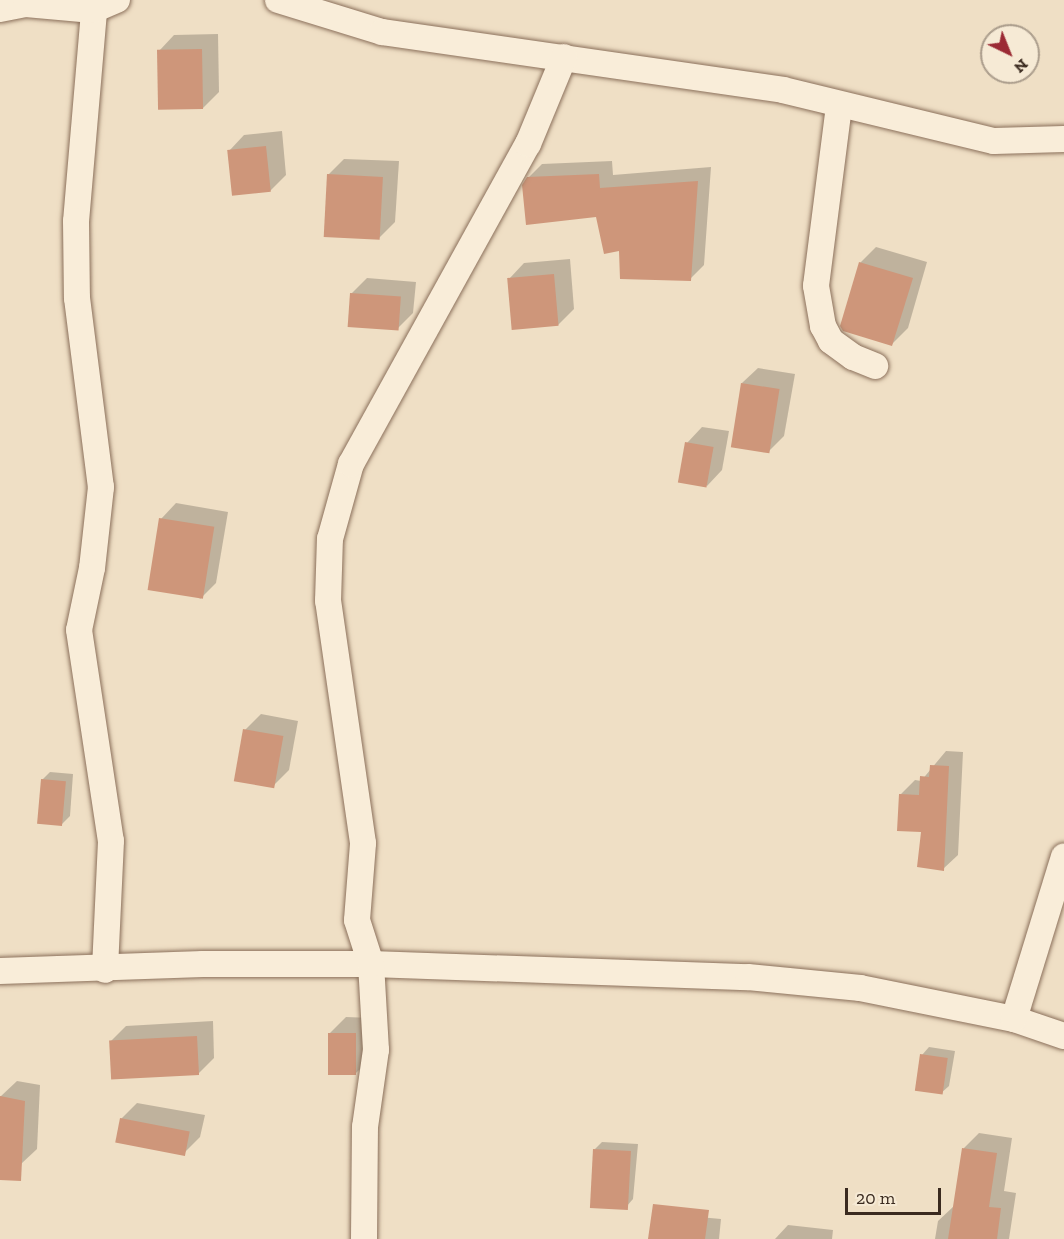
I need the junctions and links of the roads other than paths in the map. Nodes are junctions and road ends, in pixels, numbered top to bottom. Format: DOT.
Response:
graph roads {
  1 [pos="117,0"];
  2 [pos="278,0"];
  3 [pos="94,5"];
  4 [pos="0,9"];
  5 [pos="564,57"];
  6 [pos="839,106"];
  7 [pos="1064,139"];
  8 [pos="875,366"];
  9 [pos="1064,856"];
  10 [pos="371,964"];
  11 [pos="105,970"];
  12 [pos="0,971"];
  13 [pos="1014,1019"];
  14 [pos="1064,1036"];
  15 [pos="364,1239"];
  1 -- 3 [label="street"];
  2 -- 5 [label="street"];
  3 -- 4 [label="street"];
  3 -- 11 [label="street"];
  5 -- 6 [label="street"];
  5 -- 10 [label="street"];
  6 -- 7 [label="street"];
  6 -- 8 [label="street"];
  9 -- 13 [label="street"];
  10 -- 11 [label="street"];
  10 -- 13 [label="street"];
  10 -- 15 [label="street"];
  11 -- 12 [label="street"];
  13 -- 14 [label="street"];
}
